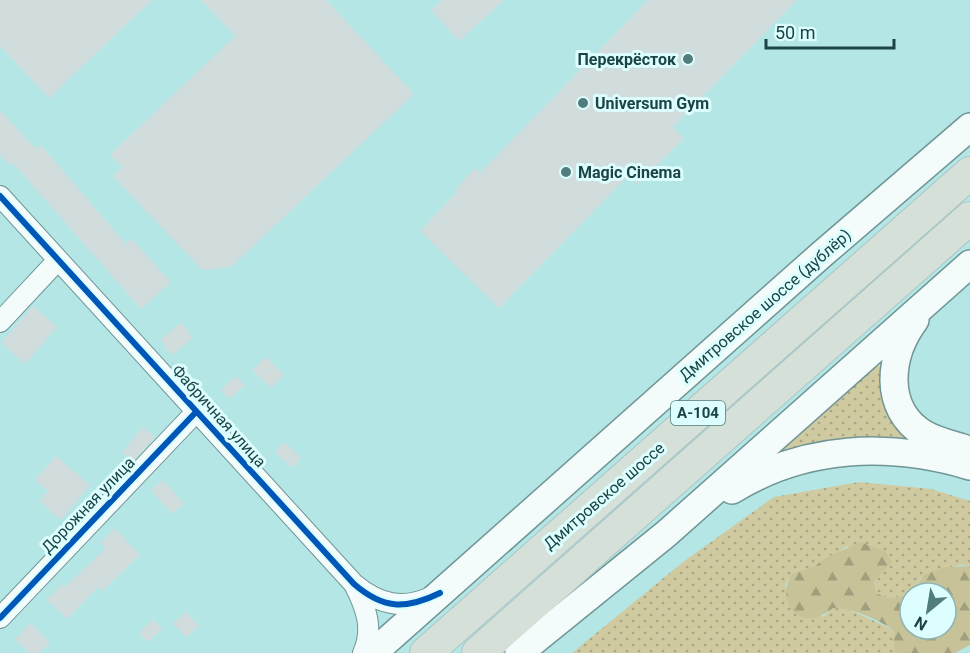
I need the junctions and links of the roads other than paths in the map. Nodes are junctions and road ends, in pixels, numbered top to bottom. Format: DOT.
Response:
graph roads {
  1 [pos="970,127"];
  2 [pos="970,173"];
  3 [pos="0,196"];
  4 [pos="970,218"];
  5 [pos="58,260"];
  6 [pos="970,264"];
  7 [pos="935,295"];
  8 [pos="0,322"];
  9 [pos="196,412"];
  10 [pos="970,450"];
  11 [pos="970,466"];
  12 [pos="666,534"];
  13 [pos="354,584"];
  14 [pos="440,593"];
  15 [pos="0,618"];
  16 [pos="363,653"];
  17 [pos="373,653"];
  18 [pos="426,653"];
  19 [pos="478,653"];
  20 [pos="519,653"];
  1 -- 14 [label="main road, Дмитровское шоссе (дублёр)"];
  2 -- 18 [label="highway, Дмитровское шоссе / А-104"];
  3 -- 5 [label="street, Фабричная улица"];
  4 -- 19 [label="highway, Дмитровское шоссе / А-104"];
  5 -- 8 [label="street"];
  5 -- 9 [label="street, Фабричная улица"];
  6 -- 7 [label="main road"];
  7 -- 10 [label="main road"];
  7 -- 12 [label="main road"];
  9 -- 13 [label="street, Фабричная улица"];
  9 -- 15 [label="street, Дорожная улица"];
  11 -- 12 [label="main road"];
  12 -- 20 [label="main road"];
  13 -- 14 [label="street, Фабричная улица"];
  13 -- 16 [label="street, Фабричная улица"];
  14 -- 17 [label="main road, Дмитровское шоссе (дублёр)"];
}
